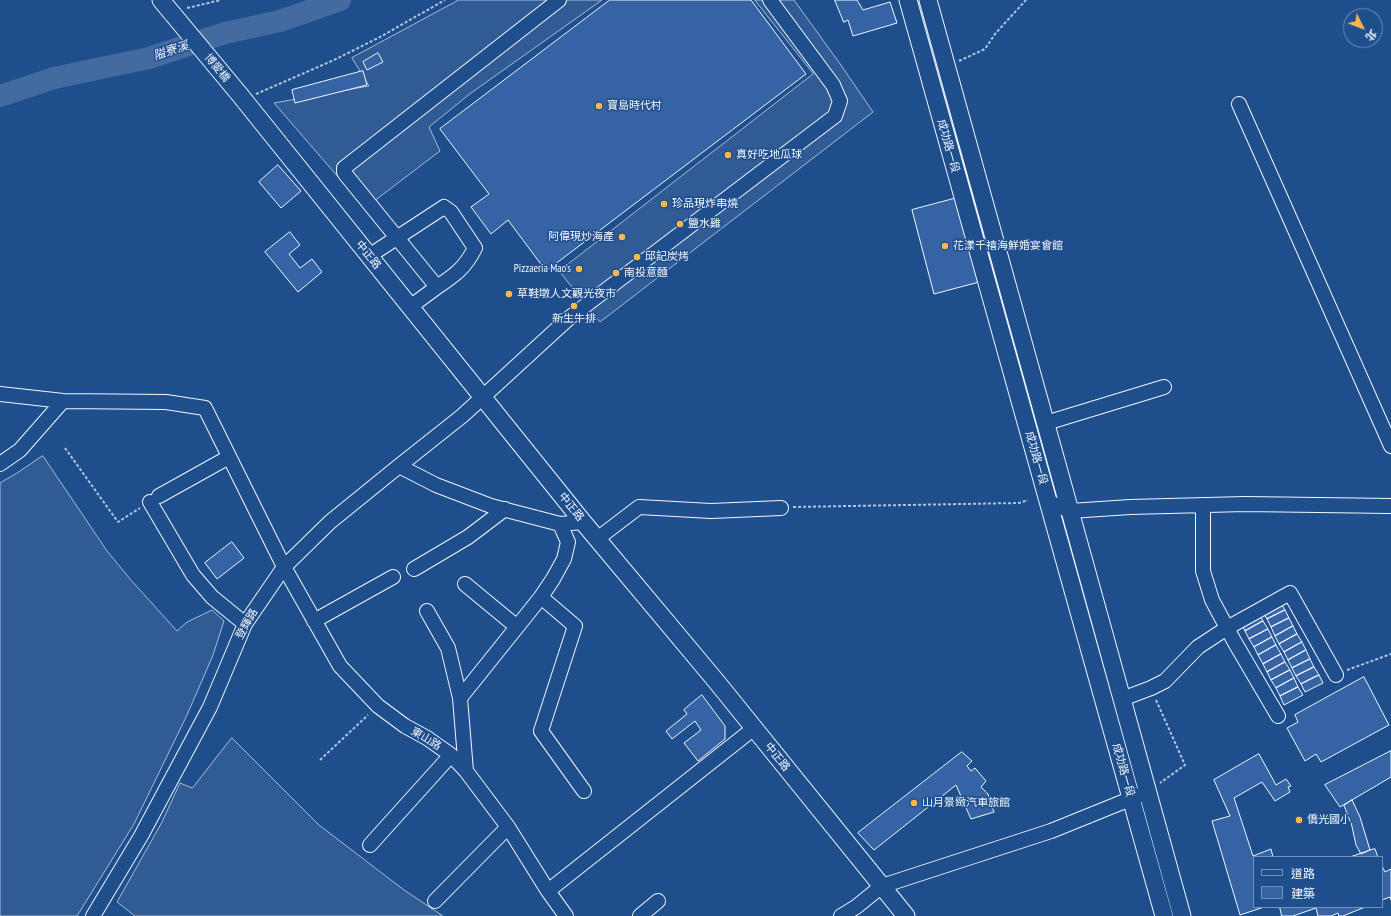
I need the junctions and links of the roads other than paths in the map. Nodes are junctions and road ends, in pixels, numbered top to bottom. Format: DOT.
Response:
graph roads {
  1 [pos="559,0"];
  2 [pos="770,0"];
  3 [pos="908,0"];
  4 [pos="928,0"];
  5 [pos="170,11"];
  6 [pos="242,98"];
  7 [pos="1239,104"];
  8 [pos="397,239"];
  9 [pos="369,256"];
  10 [pos="437,287"];
  11 [pos="410,307"];
  12 [pos="1164,387"];
  13 [pos="0,394"];
  14 [pos="483,397"];
  15 [pos="63,401"];
  16 [pos="1046,423"];
  17 [pos="1391,446"];
  18 [pos="229,457"];
  19 [pos="0,464"];
  20 [pos="399,466"];
  21 [pos="1048,502"];
  22 [pos="1203,505"];
  23 [pos="1391,506"];
  24 [pos="781,508"];
  25 [pos="505,509"];
  26 [pos="1070,511"];
  27 [pos="583,522"];
  28 [pos="560,524"];
  29 [pos="597,539"];
  30 [pos="284,567"];
  31 [pos="414,569"];
  32 [pos="393,577"];
  33 [pos="465,584"];
  34 [pos="541,597"];
  35 [pos="427,610"];
  36 [pos="314,621"];
  37 [pos="245,624"];
  38 [pos="516,628"];
  39 [pos="1227,628"];
  40 [pos="1336,675"];
  41 [pos="460,698"];
  42 [pos="1122,699"];
  43 [pos="1278,716"];
  44 [pos="753,729"];
  45 [pos="451,755"];
  46 [pos="466,771"];
  47 [pos="584,791"];
  48 [pos="1148,793"];
  49 [pos="1131,799"];
  50 [pos="508,827"];
  51 [pos="370,844"];
  52 [pos="882,886"];
  53 [pos="548,891"];
  54 [pos="435,901"];
  55 [pos="658,901"];
  56 [pos="93,916"];
  57 [pos="566,916"];
  58 [pos="640,916"];
  59 [pos="841,916"];
  60 [pos="906,916"];
  61 [pos="1164,916"];
  62 [pos="1182,916"];
  1 -- 8 [label="street"];
  2 -- 14 [label="street, 登輝路"];
  3 -- 21 [label="main road, 成功路一段"];
  4 -- 16 [label="main road, 成功路一段"];
  5 -- 6 [label="main road, 博愛橋"];
  6 -- 9 [label="main road, 中正路"];
  7 -- 17 [label="street"];
  8 -- 9 [label="street"];
  8 -- 10 [label="street"];
  8 -- 10 [label="street"];
  9 -- 11 [label="main road, 中正路"];
  10 -- 11 [label="street"];
  11 -- 14 [label="main road, 中正路"];
  12 -- 16 [label="street"];
  13 -- 15 [label="street"];
  14 -- 20 [label="street, 登輝路"];
  14 -- 27 [label="main road, 中正路"];
  15 -- 18 [label="street, 東山路"];
  15 -- 19 [label="street"];
  16 -- 26 [label="main road, 成功路一段"];
  18 -- 30 [label="street, 東山路"];
  18 -- 37 [label="street"];
  20 -- 25 [label="street"];
  20 -- 30 [label="street, 登輝路"];
  21 -- 26 [label="street"];
  21 -- 49 [label="main road, 成功路一段"];
  22 -- 23 [label="street"];
  22 -- 26 [label="street"];
  22 -- 39 [label="street"];
  24 -- 29 [label="street"];
  25 -- 28 [label="street"];
  25 -- 31 [label="street"];
  26 -- 42 [label="main road, 成功路一段"];
  27 -- 28 [label="street"];
  27 -- 29 [label="main road, 中正路"];
  28 -- 34 [label="street"];
  29 -- 44 [label="main road, 中正路"];
  30 -- 36 [label="street, 東山路"];
  30 -- 37 [label="street, 登輝路"];
  32 -- 36 [label="street"];
  33 -- 38 [label="street"];
  34 -- 38 [label="street"];
  34 -- 47 [label="street"];
  35 -- 41 [label="street"];
  36 -- 45 [label="street, 東山路"];
  37 -- 56 [label="street, 登輝路"];
  38 -- 41 [label="street"];
  39 -- 40 [label="street"];
  39 -- 42 [label="street"];
  39 -- 43 [label="street"];
  41 -- 46 [label="street"];
  42 -- 48 [label="main road, 成功路一段"];
  44 -- 52 [label="main road, 中正路"];
  44 -- 53 [label="street"];
  45 -- 46 [label="street, 東山路"];
  45 -- 51 [label="street"];
  46 -- 50 [label="street, 東山路"];
  48 -- 49 [label="street"];
  48 -- 62 [label="main road, 成功路一段"];
  49 -- 52 [label="street"];
  49 -- 61 [label="main road, 成功路一段"];
  50 -- 53 [label="street, 東山路"];
  50 -- 54 [label="street"];
  52 -- 59 [label="street"];
  52 -- 60 [label="main road, 中正路"];
  53 -- 57 [label="street, 東山路"];
  55 -- 58 [label="street"];
}
